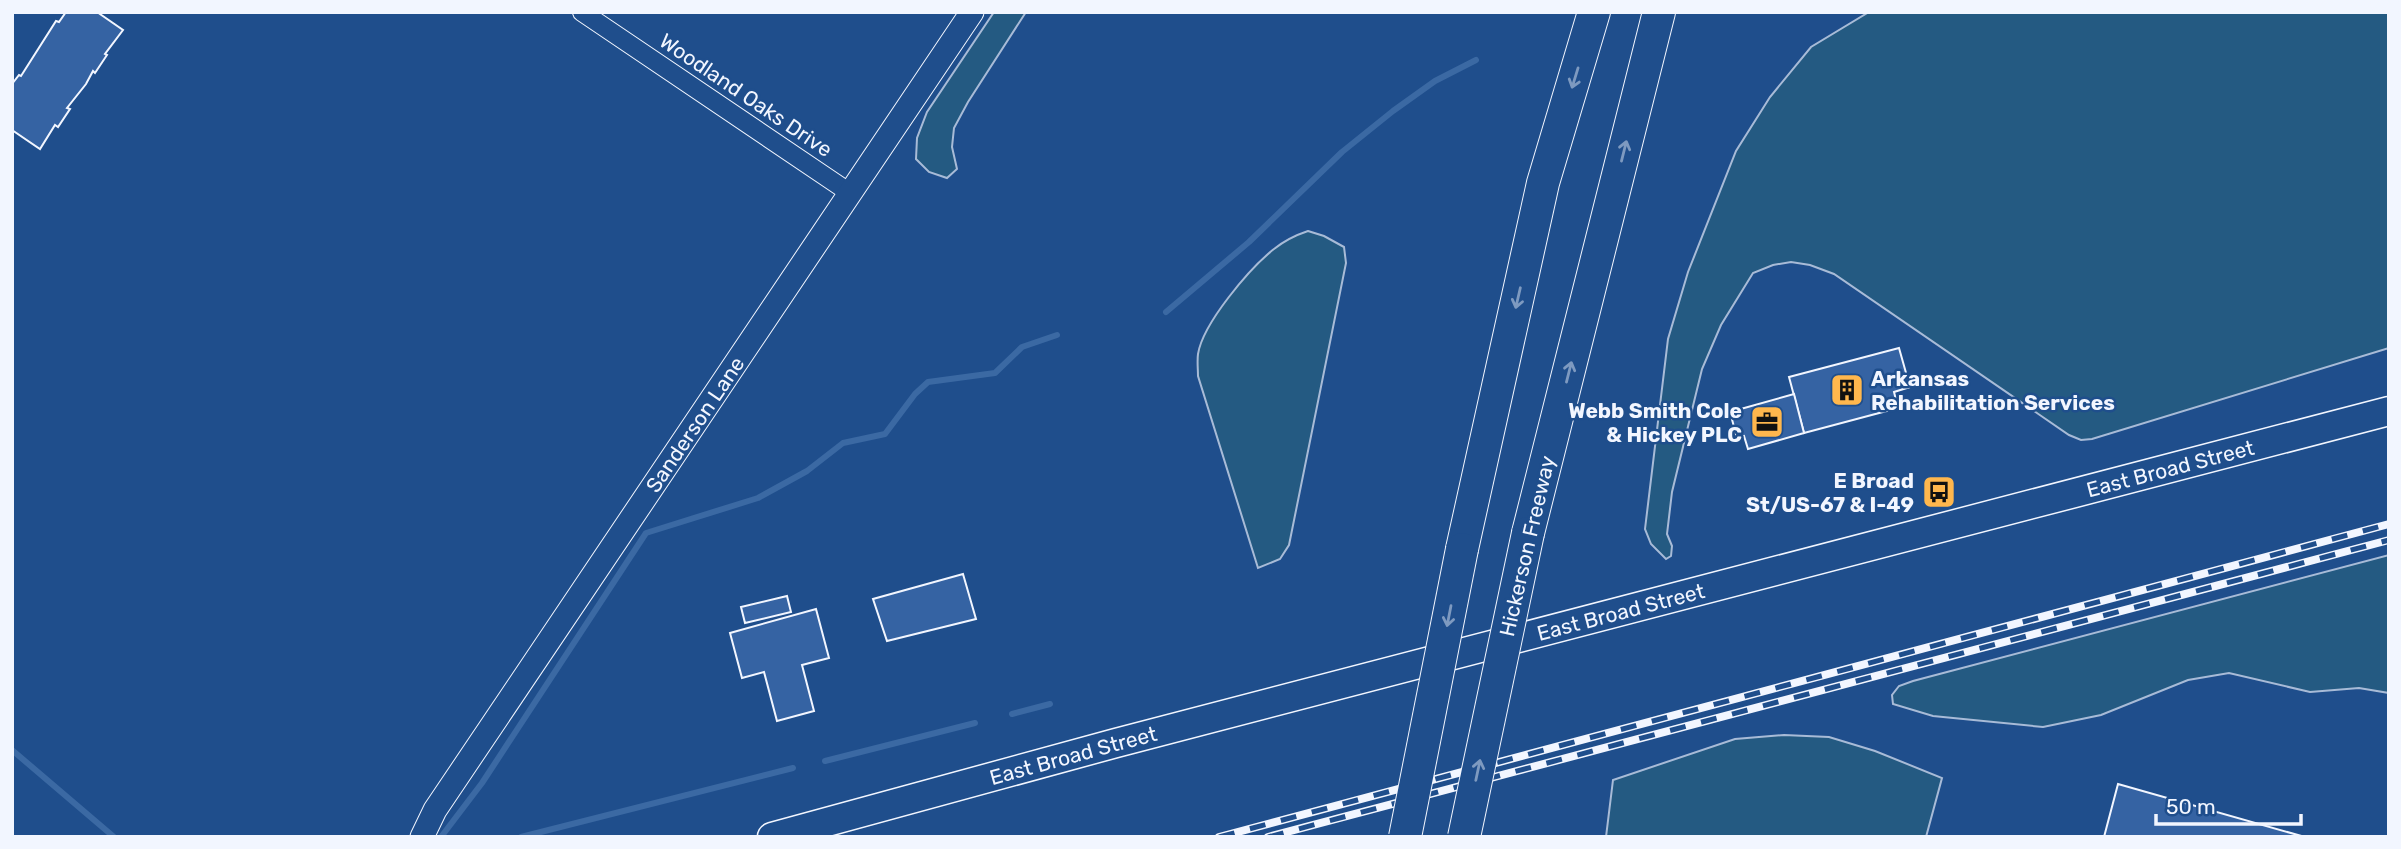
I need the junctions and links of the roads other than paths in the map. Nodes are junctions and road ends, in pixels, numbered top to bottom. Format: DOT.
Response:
graph roads {
  1 [pos="582,12"];
  2 [pos="972,12"];
  3 [pos="1594,12"];
  4 [pos="1659,12"];
  5 [pos="850,193"];
  6 [pos="2389,411"];
  7 [pos="422,837"];
  8 [pos="772,837"];
  9 [pos="1405,837"];
  10 [pos="1464,837"];
  1 -- 5 [label="street, Woodland Oaks Drive"];
  2 -- 5 [label="street, Sanderson Lane"];
  3 -- 9 [label="highway, one-way, bridge"];
  10 -- 4 [label="highway, Hickerson Freeway, one-way, bridge"];
  5 -- 7 [label="street, Sanderson Lane"];
  6 -- 8 [label="main road, East Broad Street"];
}
